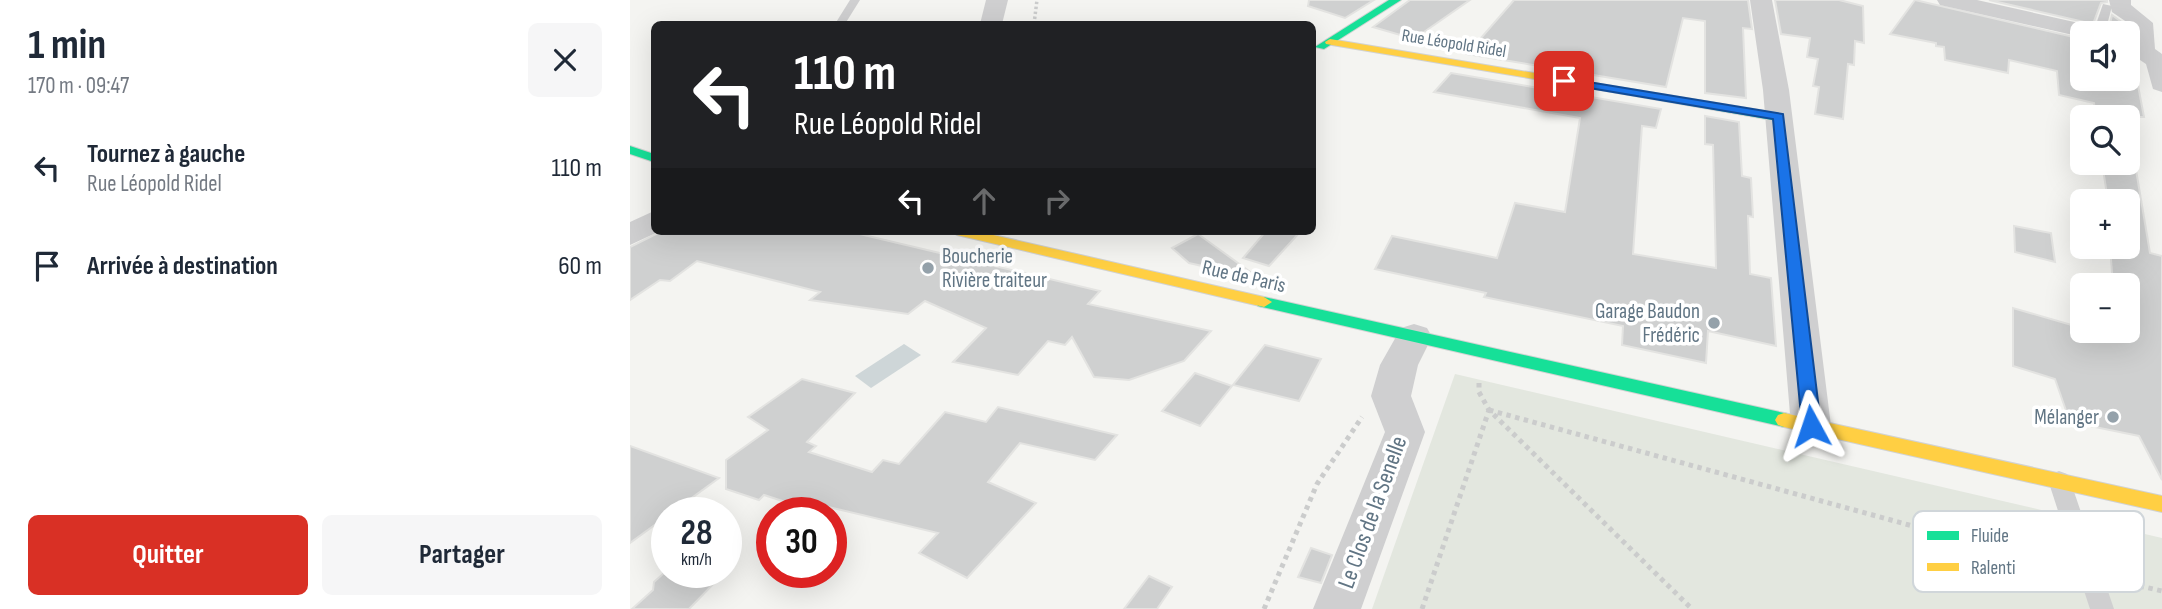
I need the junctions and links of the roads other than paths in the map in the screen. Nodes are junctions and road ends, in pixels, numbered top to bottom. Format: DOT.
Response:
graph roads {
  1 [pos="855,0"];
  2 [pos="997,0"];
  3 [pos="1396,0"];
  4 [pos="1761,0"];
  5 [pos="1948,0"];
  6 [pos="2114,3"];
  7 [pos="842,21"];
  8 [pos="992,21"];
  9 [pos="2105,21"];
  10 [pos="2139,21"];
  11 [pos="2070,28"];
  12 [pos="1330,42"];
  13 [pos="1316,48"];
  14 [pos="2140,49"];
  15 [pos="2162,84"];
  16 [pos="1778,117"];
  17 [pos="630,150"];
  18 [pos="651,157"];
  19 [pos="651,222"];
  20 [pos="630,234"];
  21 [pos="980,235"];
  22 [pos="1414,337"];
  23 [pos="1811,426"];
  24 [pos="2059,480"];
  25 [pos="2162,503"];
  26 [pos="2069,511"];
  27 [pos="2096,592"];
  28 [pos="1337,609"];
  29 [pos="2102,609"];
  1 -- 7 [label="lane"];
  2 -- 8 [label="street"];
  3 -- 12 [label="main road"];
  4 -- 16 [label="street"];
  5 -- 11 [label="street"];
  6 -- 9 [label="lane"];
  6 -- 10 [label="street"];
  12 -- 13 [label="main road"];
  12 -- 16 [label="main road, Rue Léopold Ridel"];
  14 -- 15 [label="street"];
  16 -- 23 [label="street"];
  17 -- 18 [label="main road"];
  19 -- 20 [label="street"];
  21 -- 22 [label="main road, Rue de Paris"];
  22 -- 23 [label="main road, Rue de Paris"];
  22 -- 28 [label="street, Le Clos de la Senelle"];
  23 -- 24 [label="main road, Rue de Paris"];
  24 -- 25 [label="main road, Rue de Paris"];
  24 -- 26 [label="lane"];
  27 -- 29 [label="lane"];
}
